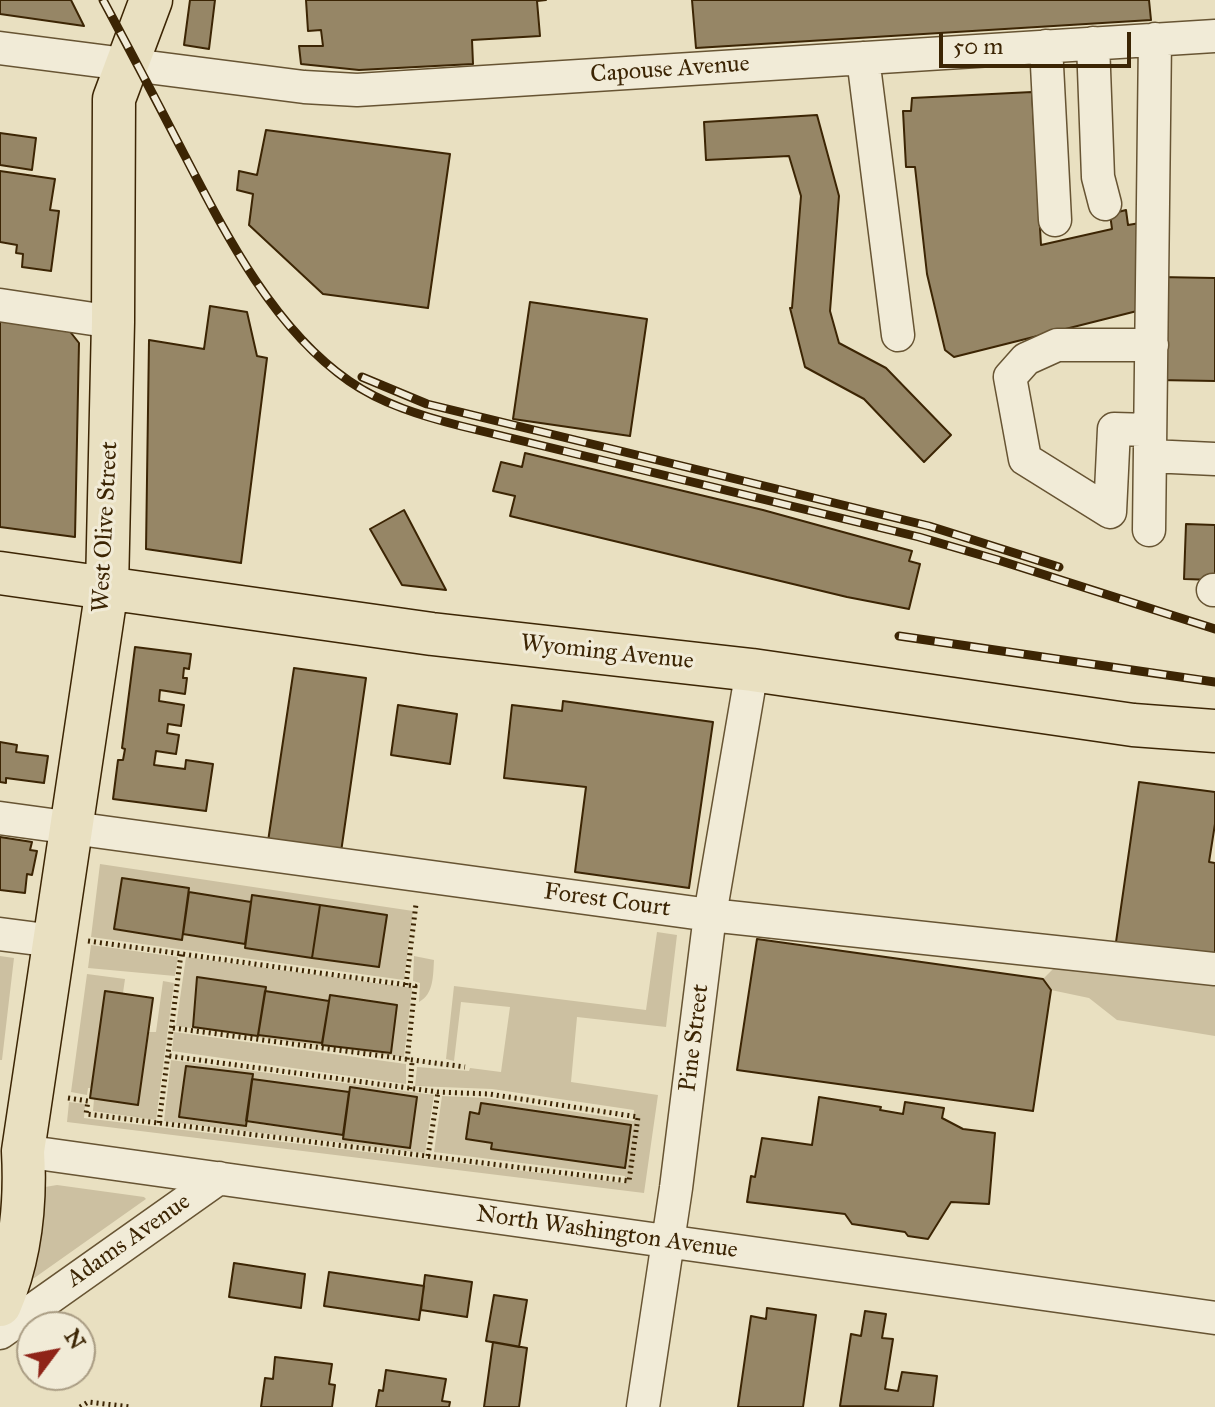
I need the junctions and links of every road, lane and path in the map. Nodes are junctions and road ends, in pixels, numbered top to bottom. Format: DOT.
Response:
graph roads {
  1 [pos="151,0"];
  2 [pos="1215,36"];
  3 [pos="1155,39"];
  4 [pos="1093,43"];
  5 [pos="1046,46"];
  6 [pos="0,48"];
  7 [pos="863,58"];
  8 [pos="127,66"];
  9 [pos="1105,204"];
  10 [pos="1055,220"];
  11 [pos="0,305"];
  12 [pos="113,322"];
  13 [pos="898,335"];
  14 [pos="1152,345"];
  15 [pos="1150,443"];
  16 [pos="1215,459"];
  17 [pos="1149,530"];
  18 [pos="0,573"];
  19 [pos="107,588"];
  20 [pos="752,670"];
  21 [pos="1215,731"];
  22 [pos="0,818"];
  23 [pos="71,828"];
  24 [pos="401,902"];
  25 [pos="710,915"];
  26 [pos="0,934"];
  27 [pos="71,941"];
  28 [pos="181,954"];
  29 [pos="1215,969"];
  30 [pos="406,985"];
  31 [pos="173,1028"];
  32 [pos="169,1056"];
  33 [pos="410,1061"];
  34 [pos="465,1067"];
  35 [pos="410,1089"];
  36 [pos="438,1092"];
  37 [pos="68,1098"];
  38 [pos="159,1123"];
  39 [pos="12,1149"];
  40 [pos="428,1156"];
  41 [pos="219,1178"];
  42 [pos="667,1241"];
  43 [pos="0,1305"];
  44 [pos="1215,1318"];
  45 [pos="0,1333"];
  46 [pos="80,1407"];
  47 [pos="131,1407"];
  48 [pos="643,1407"];
  1 -- 8 [label="main road, West Olive Street"];
  2 -- 3 [label="street, Capouse Avenue"];
  3 -- 4 [label="street, Capouse Avenue"];
  3 -- 14 [label="street"];
  4 -- 5 [label="street, Capouse Avenue"];
  4 -- 9 [label="street"];
  5 -- 7 [label="street, Capouse Avenue"];
  5 -- 10 [label="street"];
  6 -- 8 [label="street, Capouse Avenue"];
  7 -- 8 [label="street, Capouse Avenue"];
  7 -- 13 [label="street"];
  8 -- 12 [label="main road, West Olive Street"];
  11 -- 12 [label="street"];
  12 -- 19 [label="main road, West Olive Street"];
  14 -- 15 [label="street"];
  14 -- 15 [label="street"];
  15 -- 16 [label="street"];
  15 -- 17 [label="street"];
  18 -- 19 [label="main road, Wyoming Avenue"];
  19 -- 20 [label="main road, Wyoming Avenue"];
  19 -- 23 [label="main road, West Olive Street"];
  20 -- 21 [label="main road, Wyoming Avenue"];
  20 -- 25 [label="street, Pine Street"];
  22 -- 23 [label="street, Forest Court"];
  23 -- 25 [label="street, Forest Court"];
  23 -- 27 [label="main road, West Olive Street"];
  24 -- 30 [label="path"];
  25 -- 29 [label="street, Forest Court"];
  25 -- 42 [label="street, Pine Street"];
  26 -- 27 [label="street"];
  27 -- 28 [label="path"];
  27 -- 39 [label="main road, West Olive Street"];
  28 -- 30 [label="path"];
  28 -- 31 [label="path"];
  30 -- 33 [label="path"];
  31 -- 32 [label="path"];
  31 -- 33 [label="path"];
  32 -- 35 [label="path"];
  32 -- 38 [label="path"];
  33 -- 34 [label="path"];
  33 -- 35 [label="path"];
  35 -- 36 [label="path"];
  36 -- 40 [label="path"];
  36 -- 40 [label="path"];
  37 -- 38 [label="path"];
  38 -- 40 [label="path"];
  39 -- 41 [label="street, North Washington Avenue"];
  39 -- 43 [label="main road, West Olive Street"];
  41 -- 42 [label="street, North Washington Avenue"];
  41 -- 45 [label="street, Adams Avenue"];
  42 -- 44 [label="street, North Washington Avenue"];
  42 -- 48 [label="street, Pine Street"];
  46 -- 47 [label="path"];
}
